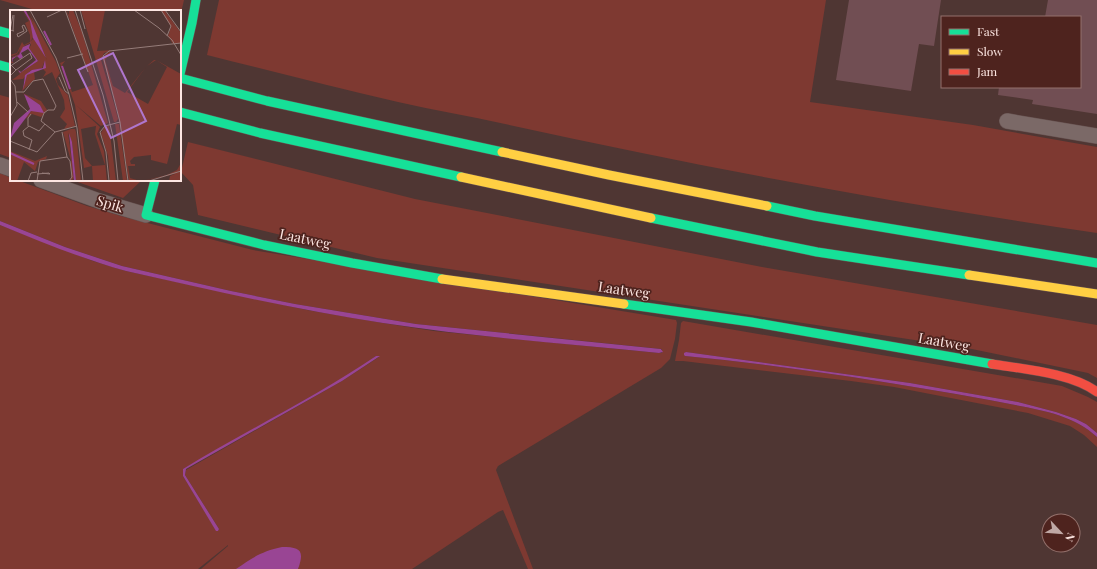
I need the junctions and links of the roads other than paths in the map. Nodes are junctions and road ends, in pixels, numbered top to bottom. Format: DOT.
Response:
graph roads {
  1 [pos="196,0"];
  2 [pos="0,31"];
  3 [pos="10,34"];
  4 [pos="0,65"];
  5 [pos="10,68"];
  6 [pos="181,70"];
  7 [pos="181,78"];
  8 [pos="181,112"];
  9 [pos="1007,121"];
  10 [pos="1097,136"];
  11 [pos="0,165"];
  12 [pos="10,169"];
  13 [pos="44,181"];
  14 [pos="155,181"];
  15 [pos="146,215"];
  16 [pos="1097,263"];
  17 [pos="1097,294"];
  18 [pos="1097,392"];
  1 -- 6 [label="main road"];
  2 -- 3 [label="main road"];
  4 -- 5 [label="main road"];
  7 -- 16 [label="main road"];
  8 -- 17 [label="main road"];
  9 -- 10 [label="street"];
  11 -- 12 [label="street"];
  13 -- 15 [label="street, Spik"];
  14 -- 15 [label="main road"];
  15 -- 18 [label="main road, Laatweg"];
}
